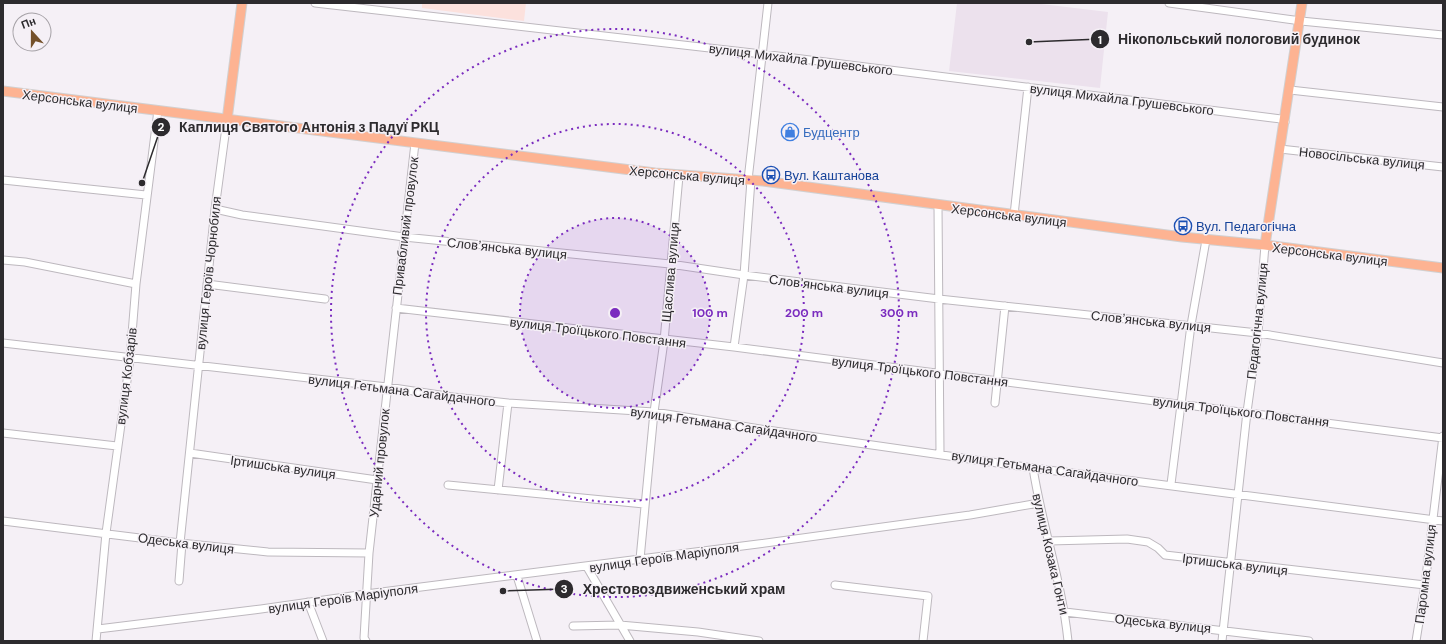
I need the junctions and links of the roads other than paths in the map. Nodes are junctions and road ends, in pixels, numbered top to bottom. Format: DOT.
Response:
graph roads {
  1 [pos="242,3"];
  2 [pos="315,3"];
  3 [pos="768,3"];
  4 [pos="1169,3"];
  5 [pos="1302,3"];
  6 [pos="1301,22"];
  7 [pos="1443,35"];
  8 [pos="762,54"];
  9 [pos="1028,87"];
  10 [pos="1290,90"];
  11 [pos="3,91"];
  12 [pos="1443,107"];
  13 [pos="158,110"];
  14 [pos="227,120"];
  15 [pos="1285,122"];
  16 [pos="415,143"];
  17 [pos="1280,149"];
  18 [pos="1443,167"];
  19 [pos="679,176"];
  20 [pos="3,180"];
  21 [pos="749,180"];
  22 [pos="146,195"];
  23 [pos="938,206"];
  24 [pos="214,209"];
  25 [pos="1014,215"];
  26 [pos="404,237"];
  27 [pos="1206,240"];
  28 [pos="1265,245"];
  29 [pos="3,260"];
  30 [pos="670,264"];
  31 [pos="1443,268"];
  32 [pos="744,275"];
  33 [pos="136,284"];
  34 [pos="207,284"];
  35 [pos="325,299"];
  36 [pos="938,299"];
  37 [pos="1005,306"];
  38 [pos="396,308"];
  39 [pos="1191,326"];
  40 [pos="1258,333"];
  41 [pos="664,341"];
  42 [pos="3,343"];
  43 [pos="734,347"];
  44 [pos="130,359"];
  45 [pos="1443,363"];
  46 [pos="198,365"];
  47 [pos="940,374"];
  48 [pos="998,380"];
  49 [pos="387,387"];
  50 [pos="508,403"];
  51 [pos="995,403"];
  52 [pos="1182,404"];
  53 [pos="654,412"];
  54 [pos="1247,412"];
  55 [pos="3,433"];
  56 [pos="1443,437"];
  57 [pos="118,446"];
  58 [pos="190,453"];
  59 [pos="940,453"];
  60 [pos="1033,468"];
  61 [pos="377,480"];
  62 [pos="1171,484"];
  63 [pos="448,485"];
  64 [pos="498,490"];
  65 [pos="1238,494"];
  66 [pos="1039,503"];
  67 [pos="644,504"];
  68 [pos="1432,520"];
  69 [pos="3,521"];
  70 [pos="1443,521"];
  71 [pos="106,533"];
  72 [pos="1049,541"];
  73 [pos="181,543"];
  74 [pos="369,553"];
  75 [pos="640,559"];
  76 [pos="1229,564"];
  77 [pos="587,567"];
  78 [pos="517,576"];
  79 [pos="178,582"];
  80 [pos="835,585"];
  81 [pos="1425,585"];
  82 [pos="366,594"];
  83 [pos="308,602"];
  84 [pos="1065,612"];
  85 [pos="620,625"];
  86 [pos="573,626"];
  87 [pos="98,629"];
  88 [pos="1223,630"];
  89 [pos="96,641"];
  90 [pos="323,641"];
  91 [pos="366,641"];
  92 [pos="537,641"];
  93 [pos="630,641"];
  94 [pos="759,641"];
  95 [pos="923,641"];
  96 [pos="1068,641"];
  97 [pos="1222,641"];
  98 [pos="1309,641"];
  99 [pos="1416,641"];
  1 -- 14 [label="main road, вулиця Героїв Чорнобиля"];
  2 -- 8 [label="street, вулиця Михайла Грушевського"];
  3 -- 8 [label="street"];
  4 -- 6 [label="street"];
  5 -- 6 [label="main road, Педагогічна вулиця"];
  6 -- 7 [label="street"];
  6 -- 10 [label="main road, Педагогічна вулиця"];
  8 -- 9 [label="street, вулиця Михайла Грушевського"];
  8 -- 21 [label="street"];
  9 -- 15 [label="street, вулиця Михайла Грушевського"];
  9 -- 25 [label="street"];
  10 -- 12 [label="street"];
  10 -- 15 [label="main road, Педагогічна вулиця"];
  11 -- 13 [label="main road, Херсонська вулиця"];
  13 -- 14 [label="main road, Херсонська вулиця"];
  13 -- 22 [label="street, вулиця Кобзарів"];
  14 -- 16 [label="main road, Херсонська вулиця"];
  14 -- 24 [label="street, вулиця Героїв Чорнобиля"];
  15 -- 17 [label="main road, Педагогічна вулиця"];
  16 -- 19 [label="main road, Херсонська вулиця"];
  16 -- 26 [label="street, Привабливий провулок"];
  17 -- 18 [label="street, Новосільська вулиця"];
  17 -- 28 [label="main road, Педагогічна вулиця"];
  19 -- 21 [label="main road, Херсонська вулиця"];
  19 -- 30 [label="street, Щаслива вулиця"];
  20 -- 22 [label="street"];
  21 -- 23 [label="main road, Херсонська вулиця"];
  21 -- 32 [label="street"];
  22 -- 33 [label="street, вулиця Кобзарів"];
  23 -- 25 [label="main road, Херсонська вулиця"];
  23 -- 36 [label="street"];
  24 -- 26 [label="street, Словʼянська вулиця"];
  24 -- 34 [label="street, вулиця Героїв Чорнобиля"];
  25 -- 27 [label="main road, Херсонська вулиця"];
  26 -- 30 [label="street, Словʼянська вулиця"];
  26 -- 38 [label="street, Привабливий провулок"];
  27 -- 28 [label="main road, Херсонська вулиця"];
  27 -- 39 [label="street"];
  28 -- 31 [label="main road, Херсонська вулиця"];
  28 -- 40 [label="street, Педагогічна вулиця"];
  29 -- 33 [label="street"];
  30 -- 32 [label="street, Словʼянська вулиця"];
  30 -- 41 [label="street, Щаслива вулиця"];
  32 -- 36 [label="street, Словʼянська вулиця"];
  32 -- 43 [label="street"];
  33 -- 44 [label="street, вулиця Кобзарів"];
  34 -- 35 [label="street"];
  34 -- 46 [label="street, вулиця Героїв Чорнобиля"];
  36 -- 37 [label="street, Словʼянська вулиця"];
  36 -- 47 [label="street"];
  37 -- 39 [label="street, Словʼянська вулиця"];
  37 -- 48 [label="street"];
  38 -- 41 [label="street, вулиця Троїцького Повстання"];
  38 -- 49 [label="street, Ударний провулок"];
  39 -- 40 [label="street, Словʼянська вулиця"];
  39 -- 52 [label="street"];
  40 -- 45 [label="street, Словʼянська вулиця"];
  40 -- 54 [label="street, Педагогічна вулиця"];
  41 -- 43 [label="street, вулиця Троїцького Повстання"];
  41 -- 53 [label="street, Щаслива вулиця"];
  42 -- 44 [label="street, вулиця Гетьмана Сагайдачного"];
  43 -- 47 [label="street, вулиця Троїцького Повстання"];
  44 -- 46 [label="street, вулиця Гетьмана Сагайдачного"];
  44 -- 57 [label="street, вулиця Кобзарів"];
  46 -- 49 [label="street, вулиця Гетьмана Сагайдачного"];
  46 -- 58 [label="street, вулиця Героїв Чорнобиля"];
  47 -- 48 [label="street, вулиця Троїцького Повстання"];
  47 -- 59 [label="street"];
  48 -- 51 [label="street"];
  48 -- 52 [label="street, вулиця Троїцького Повстання"];
  49 -- 50 [label="street, вулиця Гетьмана Сагайдачного"];
  49 -- 61 [label="street, Ударний провулок"];
  50 -- 53 [label="street, вулиця Гетьмана Сагайдачного"];
  50 -- 64 [label="street"];
  52 -- 54 [label="street, вулиця Троїцького Повстання"];
  52 -- 62 [label="street"];
  53 -- 59 [label="street, вулиця Гетьмана Сагайдачного"];
  53 -- 67 [label="street, Щаслива вулиця"];
  54 -- 56 [label="street, вулиця Троїцького Повстання"];
  54 -- 65 [label="street, Педагогічна вулиця"];
  55 -- 57 [label="street"];
  56 -- 68 [label="street, Паромна вулиця"];
  57 -- 71 [label="street, вулиця Кобзарів"];
  58 -- 61 [label="street, Іртишська вулиця"];
  58 -- 73 [label="street, вулиця Героїв Чорнобиля"];
  59 -- 60 [label="street, вулиця Гетьмана Сагайдачного"];
  60 -- 62 [label="street, вулиця Гетьмана Сагайдачного"];
  60 -- 66 [label="street, вулиця Козака Гонти"];
  61 -- 74 [label="street, Ударний провулок"];
  62 -- 65 [label="street, вулиця Гетьмана Сагайдачного"];
  63 -- 64 [label="street"];
  64 -- 67 [label="street"];
  65 -- 68 [label="street, вулиця Гетьмана Сагайдачного"];
  65 -- 76 [label="street, Педагогічна вулиця"];
  66 -- 72 [label="street, вулиця Козака Гонти"];
  66 -- 75 [label="street, вулиця Героїв Маріуполя"];
  67 -- 75 [label="street, Щаслива вулиця"];
  68 -- 70 [label="street, вулиця Гетьмана Сагайдачного"];
  68 -- 81 [label="street, Паромна вулиця"];
  69 -- 71 [label="street, Одеська вулиця"];
  71 -- 73 [label="street, Одеська вулиця"];
  71 -- 87 [label="street, вулиця Кобзарів"];
  72 -- 76 [label="street, Іртишська вулиця"];
  72 -- 84 [label="street, вулиця Козака Гонти"];
  73 -- 74 [label="street, Одеська вулиця"];
  73 -- 79 [label="street, вулиця Героїв Чорнобиля"];
  74 -- 82 [label="street, Ударний провулок"];
  75 -- 77 [label="street, вулиця Героїв Маріуполя"];
  76 -- 81 [label="street, Іртишська вулиця"];
  76 -- 88 [label="street, Педагогічна вулиця"];
  77 -- 78 [label="street, вулиця Героїв Маріуполя"];
  77 -- 85 [label="street"];
  78 -- 82 [label="street, вулиця Героїв Маріуполя"];
  78 -- 92 [label="street"];
  80 -- 95 [label="street"];
  81 -- 99 [label="street, Паромна вулиця"];
  82 -- 83 [label="street, вулиця Героїв Маріуполя"];
  82 -- 91 [label="street, Ударний провулок"];
  83 -- 87 [label="street, вулиця Героїв Маріуполя"];
  83 -- 90 [label="street"];
  84 -- 88 [label="street, Одеська вулиця"];
  84 -- 96 [label="street, вулиця Козака Гонти"];
  85 -- 86 [label="street"];
  85 -- 93 [label="street"];
  85 -- 94 [label="street"];
  87 -- 89 [label="street, вулиця Кобзарів"];
  88 -- 97 [label="street, Педагогічна вулиця"];
  88 -- 98 [label="street, Одеська вулиця"];
}
